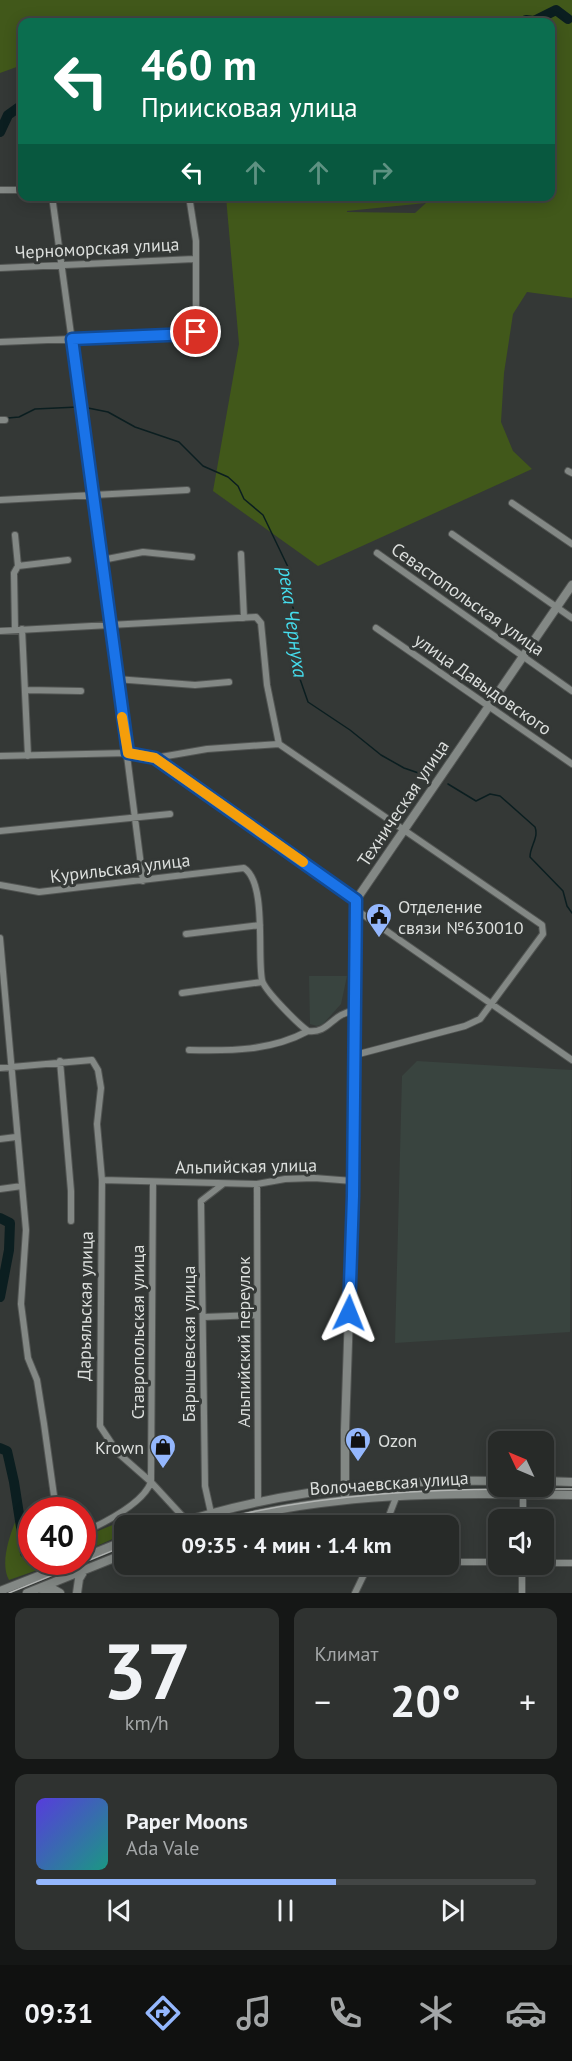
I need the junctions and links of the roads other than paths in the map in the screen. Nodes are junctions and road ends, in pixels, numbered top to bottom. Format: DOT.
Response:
graph roads {
  1 [pos="0,190"];
  2 [pos="18,190"];
  3 [pos="53,201"];
  4 [pos="190,201"];
  5 [pos="194,259"];
  6 [pos="61,264"];
  7 [pos="0,268"];
  8 [pos="72,339"];
  9 [pos="0,342"];
  10 [pos="187,490"];
  11 [pos="93,496"];
  12 [pos="0,500"];
  13 [pos="512,502"];
  14 [pos="452,534"];
  15 [pos="15,535"];
  16 [pos="572,544"];
  17 [pos="377,553"];
  18 [pos="241,554"];
  19 [pos="192,557"];
  20 [pos="68,560"];
  21 [pos="102,560"];
  22 [pos="18,566"];
  23 [pos="572,585"];
  24 [pos="557,607"];
  25 [pos="244,618"];
  26 [pos="572,618"];
  27 [pos="109,627"];
  28 [pos="376,628"];
  29 [pos="22,629"];
  30 [pos="15,630"];
  31 [pos="0,631"];
  32 [pos="522,656"];
  33 [pos="116,678"];
  34 [pos="229,682"];
  35 [pos="26,690"];
  36 [pos="81,691"];
  37 [pos="572,691"];
  38 [pos="489,706"];
  39 [pos="279,744"];
  40 [pos="128,753"];
  41 [pos="0,756"];
  42 [pos="28,756"];
  43 [pos="155,758"];
  44 [pos="572,764"];
  45 [pos="170,814"];
  46 [pos="135,818"];
  47 [pos="405,830"];
  48 [pos="0,831"];
  49 [pos="143,881"];
  50 [pos="0,885"];
  51 [pos="356,905"];
  52 [pos="260,925"];
  53 [pos="186,934"];
  54 [pos="0,938"];
  55 [pos="262,982"];
  56 [pos="182,993"];
  57 [pos="493,1005"];
  58 [pos="3,1007"];
  59 [pos="354,1011"];
  60 [pos="308,1031"];
  61 [pos="189,1050"];
  62 [pos="355,1055"];
  63 [pos="572,1060"];
  64 [pos="60,1061"];
  65 [pos="10,1067"];
  66 [pos="0,1068"];
  67 [pos="16,1137"];
  68 [pos="0,1139"];
  69 [pos="102,1180"];
  70 [pos="353,1181"];
  71 [pos="153,1182"];
  72 [pos="223,1184"];
  73 [pos="258,1184"];
  74 [pos="22,1186"];
  75 [pos="0,1189"];
  76 [pos="71,1221"];
  77 [pos="257,1315"];
  78 [pos="204,1317"];
  79 [pos="488,1481"];
  80 [pos="554,1481"];
  81 [pos="151,1482"];
  82 [pos="572,1482"];
  83 [pos="397,1484"];
  84 [pos="343,1488"];
  85 [pos="488,1494"];
  86 [pos="554,1494"];
  87 [pos="572,1494"];
  88 [pos="397,1495"];
  89 [pos="54,1497"];
  90 [pos="345,1500"];
  91 [pos="258,1501"];
  92 [pos="211,1513"];
  93 [pos="181,1515"];
  94 [pos="204,1515"];
  95 [pos="252,1515"];
  96 [pos="389,1515"];
  97 [pos="96,1526"];
  98 [pos="114,1545"];
  99 [pos="96,1552"];
  100 [pos="114,1558"];
  101 [pos="459,1562"];
  102 [pos="488,1562"];
  103 [pos="554,1563"];
  104 [pos="572,1563"];
  105 [pos="96,1565"];
  106 [pos="41,1575"];
  107 [pos="71,1575"];
  108 [pos="82,1575"];
  109 [pos="364,1575"];
  110 [pos="522,1575"];
  111 [pos="33,1578"];
  112 [pos="38,1589"];
  113 [pos="0,1591"];
  114 [pos="27,1593"];
  115 [pos="60,1593"];
  116 [pos="77,1593"];
  117 [pos="355,1593"];
  118 [pos="522,1593"];
  1 -- 2 [label="street"];
  3 -- 6 [label="street"];
  4 -- 5 [label="street"];
  5 -- 6 [label="street, Черноморская улица"];
  5 -- 8 [label="street"];
  6 -- 7 [label="street, Черноморская улица"];
  6 -- 8 [label="street"];
  8 -- 9 [label="street"];
  8 -- 11 [label="street"];
  10 -- 11 [label="street"];
  11 -- 12 [label="street"];
  11 -- 21 [label="street"];
  13 -- 16 [label="street"];
  14 -- 24 [label="street"];
  15 -- 22 [label="street"];
  17 -- 32 [label="street, Севастопольская улица"];
  18 -- 25 [label="street"];
  19 -- 21 [label="street"];
  20 -- 22 [label="street"];
  21 -- 27 [label="street"];
  22 -- 30 [label="street"];
  23 -- 24 [label="street, Техническая улица"];
  24 -- 26 [label="street"];
  24 -- 32 [label="street, Техническая улица"];
  25 -- 27 [label="street"];
  25 -- 39 [label="street"];
  27 -- 29 [label="street"];
  27 -- 33 [label="street"];
  28 -- 38 [label="street, улица Давыдовского"];
  29 -- 30 [label="street"];
  29 -- 35 [label="street"];
  30 -- 31 [label="street"];
  32 -- 37 [label="street, Севастопольская улица"];
  32 -- 38 [label="street, Техническая улица"];
  33 -- 34 [label="street"];
  33 -- 40 [label="street"];
  35 -- 36 [label="street"];
  35 -- 42 [label="street"];
  38 -- 44 [label="street, улица Давыдовского"];
  38 -- 47 [label="street, Техническая улица"];
  39 -- 43 [label="street"];
  39 -- 47 [label="street"];
  40 -- 42 [label="street"];
  40 -- 43 [label="street"];
  40 -- 46 [label="street"];
  41 -- 42 [label="street"];
  43 -- 51 [label="street"];
  45 -- 46 [label="street"];
  46 -- 48 [label="street"];
  46 -- 49 [label="street"];
  47 -- 51 [label="street, Техническая улица"];
  47 -- 57 [label="street"];
  49 -- 50 [label="street, Курильская улица"];
  49 -- 52 [label="street, Курильская улица"];
  51 -- 57 [label="street"];
  51 -- 59 [label="street"];
  52 -- 53 [label="street"];
  52 -- 55 [label="street"];
  54 -- 58 [label="street"];
  55 -- 56 [label="street"];
  55 -- 60 [label="street"];
  57 -- 62 [label="street"];
  57 -- 63 [label="street"];
  58 -- 65 [label="street"];
  59 -- 60 [label="street"];
  59 -- 62 [label="street"];
  60 -- 61 [label="street"];
  62 -- 70 [label="street"];
  64 -- 65 [label="street"];
  64 -- 69 [label="street, Дарьяльская улица"];
  64 -- 76 [label="street"];
  65 -- 66 [label="street"];
  65 -- 67 [label="street"];
  67 -- 68 [label="street"];
  67 -- 74 [label="street"];
  69 -- 71 [label="street, Альпийская улица"];
  69 -- 81 [label="street, Дарьяльская улица"];
  70 -- 73 [label="street, Альпийская улица"];
  70 -- 84 [label="street"];
  71 -- 72 [label="street, Альпийская улица"];
  71 -- 81 [label="street, Ставропольская улица"];
  72 -- 73 [label="street, Альпийская улица"];
  72 -- 78 [label="street, Барышевская улица"];
  73 -- 77 [label="street, Альпийский переулок"];
  74 -- 75 [label="street"];
  74 -- 89 [label="street"];
  77 -- 78 [label="street"];
  77 -- 91 [label="street, Альпийский переулок"];
  78 -- 92 [label="street, Барышевская улица"];
  79 -- 83 [label="street, Волочаевская улица"];
  80 -- 82 [label="street"];
  81 -- 93 [label="street, Дарьяльская улица"];
  81 -- 97 [label="street"];
  83 -- 84 [label="street, Волочаевская улица"];
  83 -- 88 [label="street"];
  84 -- 90 [label="street"];
  84 -- 91 [label="street, Волочаевская улица"];
  85 -- 88 [label="street, Волочаевская улица"];
  86 -- 87 [label="street, Волочаевская улица"];
  88 -- 90 [label="street, Волочаевская улица"];
  88 -- 96 [label="street"];
  90 -- 95 [label="street, Волочаевская улица"];
  91 -- 92 [label="street, Волочаевская улица"];
  92 -- 94 [label="street, Волочаевская улица"];
  98 -- 99 [label="street"];
  100 -- 105 [label="street"];
  101 -- 102 [label="street"];
  103 -- 104 [label="street"];
  106 -- 111 [label="street"];
  107 -- 112 [label="street"];
  108 -- 116 [label="street"];
  109 -- 117 [label="street"];
  110 -- 118 [label="street"];
  111 -- 112 [label="street"];
  111 -- 113 [label="street"];
  112 -- 114 [label="street"];
  112 -- 115 [label="street"];
}
